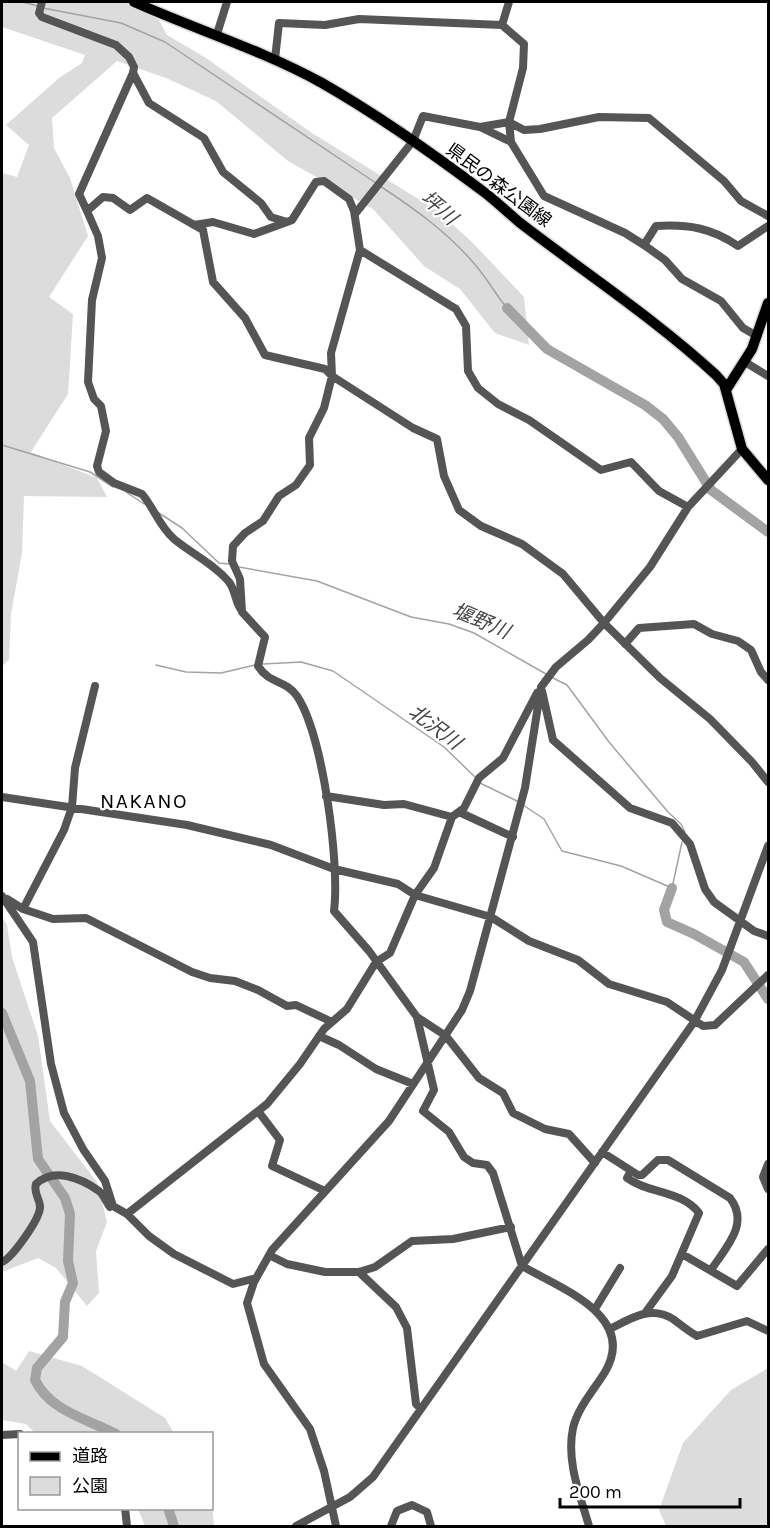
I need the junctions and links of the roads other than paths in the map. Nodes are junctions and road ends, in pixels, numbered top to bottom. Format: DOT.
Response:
graph roads {
  1 [pos="42,2"];
  2 [pos="134,2"];
  3 [pos="227,2"];
  4 [pos="508,2"];
  5 [pos="502,25"];
  6 [pos="217,34"];
  7 [pos="275,59"];
  8 [pos="133,73"];
  9 [pos="509,122"];
  10 [pos="480,127"];
  11 [pos="413,141"];
  12 [pos="512,142"];
  13 [pos="87,210"];
  14 [pos="355,214"];
  15 [pos="768,216"];
  16 [pos="287,222"];
  17 [pos="194,225"];
  18 [pos="768,226"];
  19 [pos="644,244"];
  20 [pos="360,250"];
  21 [pos="768,303"];
  22 [pos="762,328"];
  23 [pos="745,362"];
  24 [pos="332,376"];
  25 [pos="768,376"];
  26 [pos="726,390"];
  27 [pos="742,449"];
  28 [pos="768,480"];
  29 [pos="691,504"];
  30 [pos="242,612"];
  31 [pos="604,623"];
  32 [pos="626,644"];
  33 [pos="768,680"];
  34 [pos="95,686"];
  35 [pos="541,687"];
  36 [pos="768,782"];
  37 [pos="326,796"];
  38 [pos="2,797"];
  39 [pos="72,807"];
  40 [pos="456,815"];
  41 [pos="513,837"];
  42 [pos="768,846"];
  43 [pos="334,869"];
  44 [pos="415,895"];
  45 [pos="2,896"];
  46 [pos="23,909"];
  47 [pos="491,917"];
  48 [pos="741,921"];
  49 [pos="768,936"];
  50 [pos="376,962"];
  51 [pos="768,975"];
  52 [pos="417,1017"];
  53 [pos="332,1022"];
  54 [pos="694,1022"];
  55 [pos="319,1036"];
  56 [pos="446,1036"];
  57 [pos="429,1061"];
  58 [pos="413,1084"];
  59 [pos="258,1112"];
  60 [pos="602,1152"];
  61 [pos="595,1163"];
  62 [pos="768,1164"];
  63 [pos="631,1171"];
  64 [pos="768,1189"];
  65 [pos="324,1191"];
  66 [pos="118,1210"];
  67 [pos="127,1214"];
  68 [pos="511,1227"];
  69 [pos="768,1249"];
  70 [pos="682,1254"];
  71 [pos="269,1255"];
  72 [pos="2,1262"];
  73 [pos="522,1266"];
  74 [pos="620,1268"];
  75 [pos="711,1270"];
  76 [pos="358,1272"];
  77 [pos="256,1278"];
  78 [pos="595,1309"];
  79 [pos="645,1313"];
  80 [pos="610,1329"];
  81 [pos="768,1331"];
  82 [pos="421,1409"];
  83 [pos="18,1434"];
  84 [pos="2,1435"];
  85 [pos="330,1508"];
  86 [pos="124,1510"];
  87 [pos="127,1527"];
  88 [pos="296,1527"];
  89 [pos="336,1527"];
  90 [pos="391,1527"];
  91 [pos="431,1527"];
  92 [pos="589,1527"];
  1 -- 8 [label="street"];
  2 -- 6 [label="main road, 県民の森公園線"];
  3 -- 6 [label="street"];
  4 -- 5 [label="street"];
  5 -- 7 [label="street"];
  5 -- 9 [label="street"];
  6 -- 7 [label="main road, 県民の森公園線"];
  7 -- 11 [label="main road, 県民の森公園線"];
  8 -- 13 [label="street"];
  8 -- 16 [label="street"];
  9 -- 10 [label="street"];
  9 -- 12 [label="street"];
  9 -- 15 [label="street"];
  10 -- 11 [label="street"];
  10 -- 12 [label="street"];
  11 -- 14 [label="street"];
  11 -- 26 [label="main road, 県民の森公園線"];
  12 -- 19 [label="street"];
  13 -- 17 [label="street"];
  13 -- 30 [label="street"];
  14 -- 16 [label="street"];
  14 -- 20 [label="street"];
  16 -- 17 [label="street"];
  17 -- 24 [label="street"];
  18 -- 19 [label="street"];
  19 -- 22 [label="street"];
  20 -- 24 [label="street"];
  20 -- 29 [label="street"];
  21 -- 22 [label="main road"];
  22 -- 23 [label="main road"];
  23 -- 25 [label="street"];
  23 -- 26 [label="main road"];
  24 -- 30 [label="street"];
  24 -- 31 [label="street"];
  26 -- 27 [label="main road, 県民の森公園線"];
  27 -- 28 [label="main road, 県民の森公園線"];
  27 -- 29 [label="street"];
  29 -- 31 [label="street"];
  30 -- 37 [label="street"];
  31 -- 32 [label="street"];
  31 -- 35 [label="street"];
  32 -- 33 [label="street"];
  32 -- 36 [label="street"];
  34 -- 39 [label="street"];
  35 -- 40 [label="street"];
  35 -- 41 [label="street"];
  35 -- 48 [label="street"];
  37 -- 40 [label="street"];
  37 -- 43 [label="street"];
  38 -- 39 [label="street"];
  39 -- 43 [label="street"];
  39 -- 46 [label="street"];
  40 -- 41 [label="street"];
  40 -- 44 [label="street"];
  41 -- 47 [label="street"];
  42 -- 48 [label="street"];
  43 -- 44 [label="street"];
  43 -- 50 [label="street"];
  44 -- 47 [label="street"];
  44 -- 50 [label="street"];
  45 -- 46 [label="street"];
  45 -- 66 [label="street"];
  46 -- 53 [label="street"];
  47 -- 54 [label="street"];
  47 -- 56 [label="street"];
  48 -- 49 [label="street"];
  48 -- 54 [label="street"];
  50 -- 52 [label="street"];
  50 -- 53 [label="street"];
  51 -- 54 [label="street"];
  52 -- 56 [label="street"];
  52 -- 57 [label="street"];
  53 -- 55 [label="street"];
  54 -- 60 [label="street"];
  55 -- 58 [label="street"];
  55 -- 59 [label="street"];
  56 -- 57 [label="street"];
  56 -- 61 [label="street"];
  57 -- 58 [label="street"];
  57 -- 68 [label="street"];
  58 -- 65 [label="street"];
  59 -- 65 [label="street"];
  59 -- 67 [label="street"];
  60 -- 61 [label="street"];
  60 -- 63 [label="street"];
  61 -- 73 [label="street"];
  62 -- 64 [label="street"];
  63 -- 70 [label="street"];
  63 -- 75 [label="street"];
  65 -- 71 [label="street"];
  66 -- 67 [label="street"];
  66 -- 72 [label="street"];
  67 -- 77 [label="street"];
  68 -- 73 [label="street"];
  68 -- 76 [label="street"];
  69 -- 75 [label="street"];
  70 -- 75 [label="street"];
  70 -- 79 [label="street"];
  71 -- 76 [label="street"];
  71 -- 77 [label="street"];
  73 -- 78 [label="street"];
  73 -- 82 [label="street"];
  74 -- 78 [label="street"];
  76 -- 82 [label="street"];
  77 -- 85 [label="street"];
  78 -- 80 [label="street"];
  79 -- 80 [label="street"];
  79 -- 81 [label="street"];
  80 -- 92 [label="street"];
  82 -- 85 [label="street"];
  83 -- 84 [label="street"];
  85 -- 88 [label="street"];
  85 -- 89 [label="street"];
  86 -- 87 [label="street"];
  90 -- 91 [label="street"];
}
